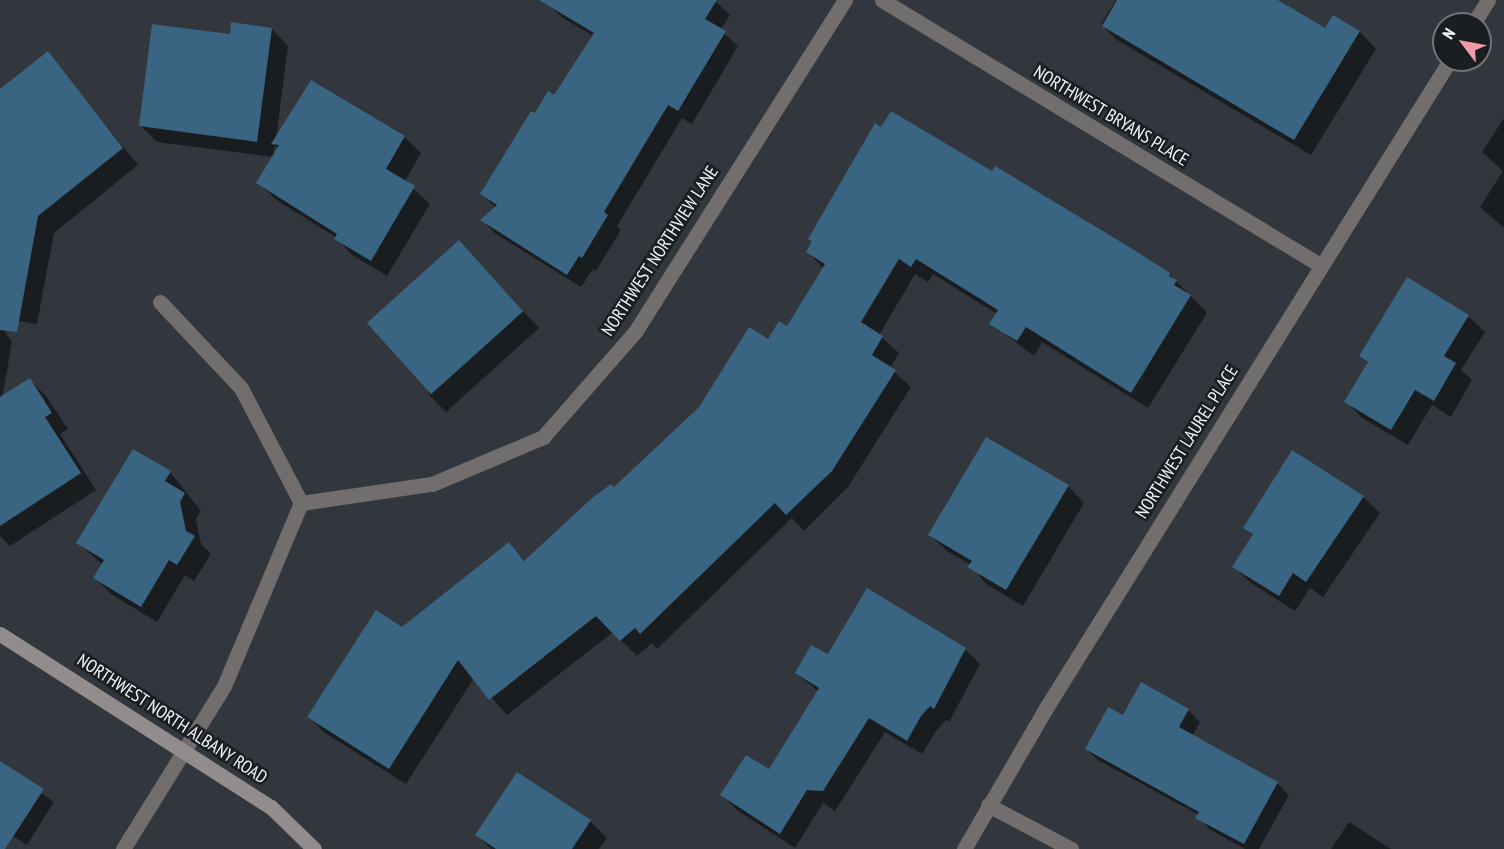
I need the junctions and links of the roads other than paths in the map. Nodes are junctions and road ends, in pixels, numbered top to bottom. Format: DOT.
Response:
graph roads {
  1 [pos="845,0"];
  2 [pos="882,0"];
  3 [pos="1442,72"];
  4 [pos="1320,265"];
  5 [pos="160,302"];
  6 [pos="301,503"];
  7 [pos="0,634"];
  8 [pos="184,751"];
  9 [pos="988,806"];
  10 [pos="123,849"];
  11 [pos="314,849"];
  12 [pos="964,849"];
  13 [pos="1071,849"];
  1 -- 6 [label="street, NORTHWEST NORTHVIEW LANE"];
  2 -- 4 [label="street, NORTHWEST BRYANS PLACE"];
  3 -- 4 [label="street, NORTHWEST LAUREL PLACE"];
  4 -- 9 [label="street, NORTHWEST LAUREL PLACE"];
  5 -- 6 [label="street"];
  6 -- 8 [label="street"];
  7 -- 8 [label="street, NORTHWEST NORTH ALBANY ROAD"];
  8 -- 10 [label="street"];
  8 -- 11 [label="street, NORTHWEST NORTH ALBANY ROAD"];
  9 -- 12 [label="street, NORTHWEST LAUREL PLACE"];
  9 -- 13 [label="street"];
}
